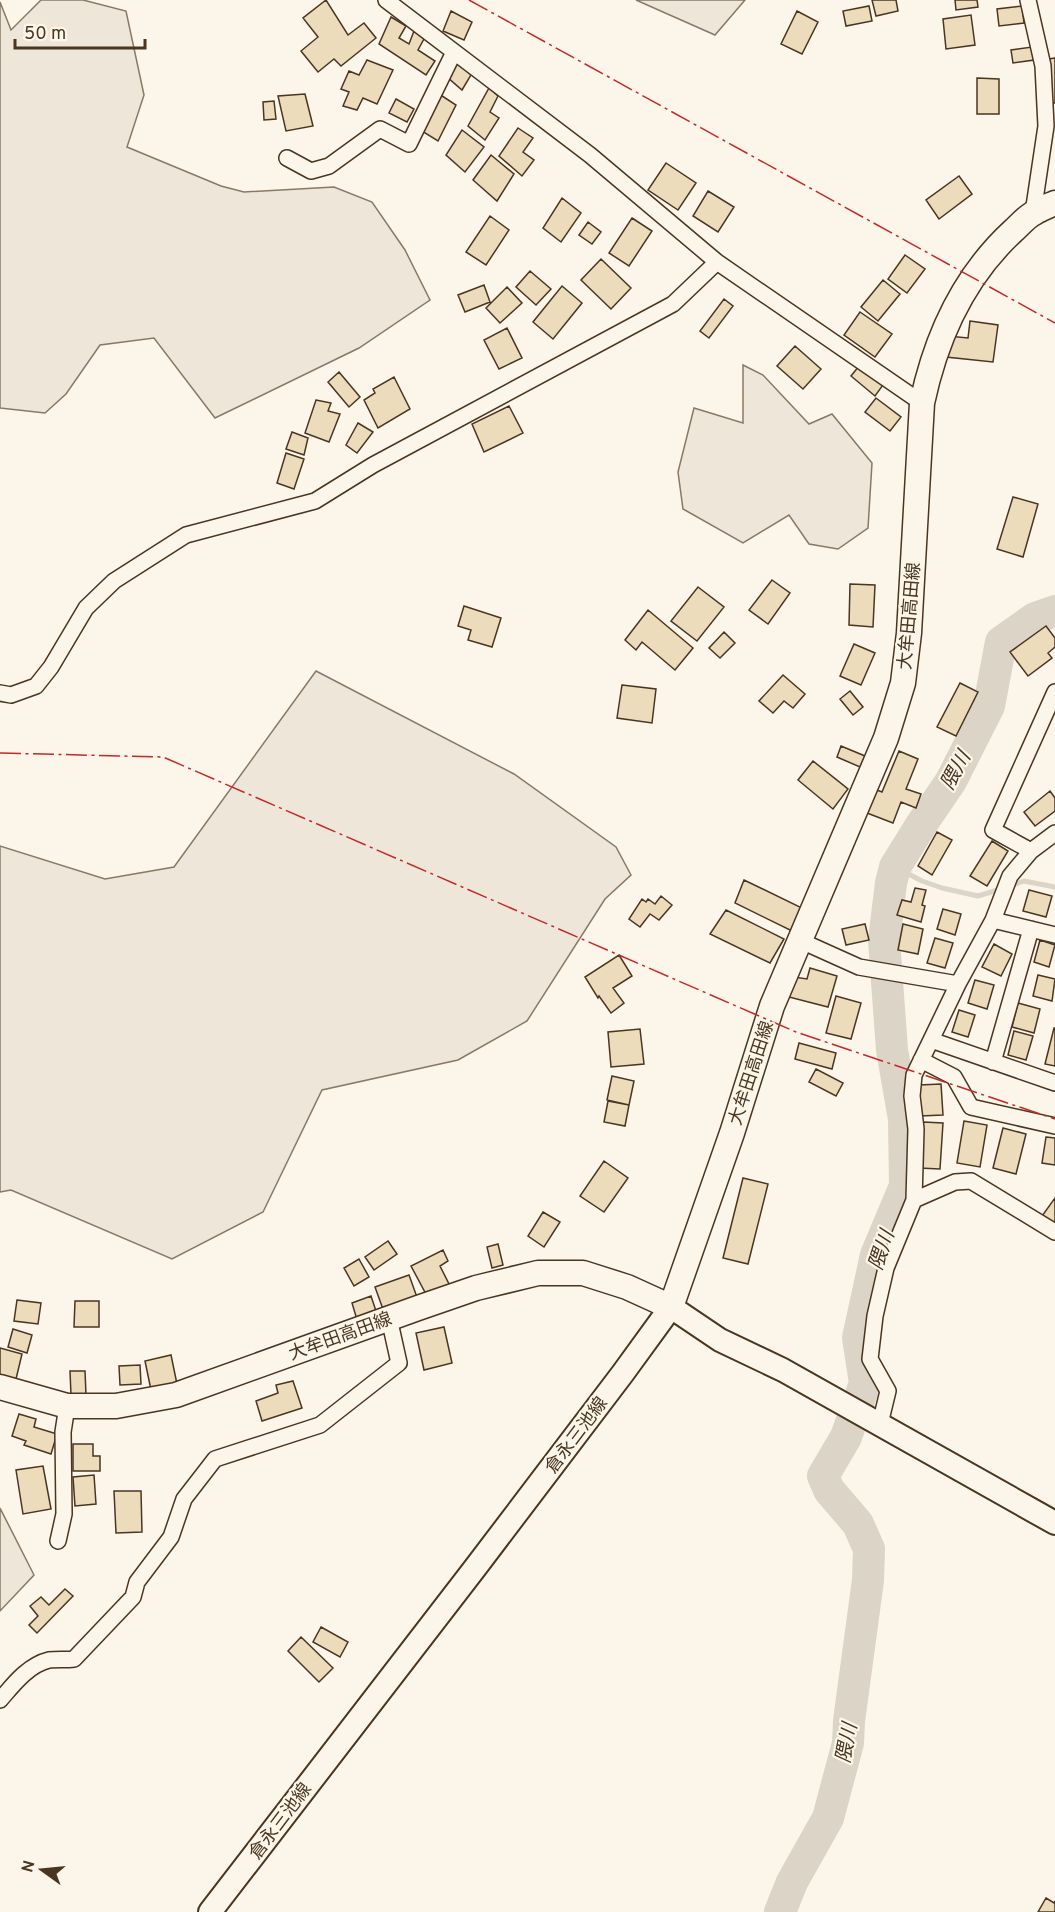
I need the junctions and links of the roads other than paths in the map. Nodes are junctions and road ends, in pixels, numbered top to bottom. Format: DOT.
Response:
graph roads {
  1 [pos="386,0"];
  2 [pos="1028,0"];
  3 [pos="454,52"];
  4 [pos="287,159"];
  5 [pos="1055,203"];
  6 [pos="1033,213"];
  7 [pos="717,262"];
  8 [pos="922,403"];
  9 [pos="1055,692"];
  10 [pos="0,693"];
  11 [pos="1055,833"];
  12 [pos="1031,851"];
  13 [pos="993,920"];
  14 [pos="1031,929"];
  15 [pos="1055,935"];
  16 [pos="800,940"];
  17 [pos="958,984"];
  18 [pos="931,1040"];
  19 [pos="921,1060"];
  20 [pos="993,1062"];
  21 [pos="1055,1083"];
  22 [pos="1055,1126"];
  23 [pos="914,1200"];
  24 [pos="1055,1232"];
  25 [pos="670,1307"];
  26 [pos="389,1318"];
  27 [pos="0,1387"];
  28 [pos="68,1406"];
  29 [pos="880,1424"];
  30 [pos="1055,1523"];
  31 [pos="58,1541"];
  32 [pos="0,1700"];
  33 [pos="210,1912"];
  1 -- 3 [label="street"];
  2 -- 6 [label="street"];
  3 -- 4 [label="street"];
  3 -- 7 [label="street"];
  5 -- 6 [label="main road, 大牟田高田線"];
  6 -- 8 [label="main road, 大牟田高田線"];
  7 -- 8 [label="street"];
  7 -- 10 [label="street"];
  8 -- 16 [label="main road, 大牟田高田線"];
  9 -- 12 [label="street"];
  11 -- 12 [label="street"];
  12 -- 13 [label="street"];
  13 -- 14 [label="street"];
  13 -- 17 [label="street"];
  14 -- 15 [label="street"];
  14 -- 20 [label="street"];
  16 -- 17 [label="street"];
  16 -- 25 [label="main road, 大牟田高田線"];
  17 -- 18 [label="street"];
  18 -- 19 [label="street"];
  18 -- 20 [label="street"];
  19 -- 22 [label="street"];
  19 -- 23 [label="street"];
  20 -- 21 [label="street"];
  23 -- 24 [label="street"];
  23 -- 29 [label="street"];
  25 -- 26 [label="main road, 大牟田高田線"];
  25 -- 29 [label="main road"];
  25 -- 33 [label="main road, 倉永三池線"];
  26 -- 28 [label="main road, 大牟田高田線"];
  26 -- 32 [label="street"];
  27 -- 28 [label="main road, 大牟田高田線"];
  28 -- 31 [label="street"];
  29 -- 30 [label="main road"];
}
